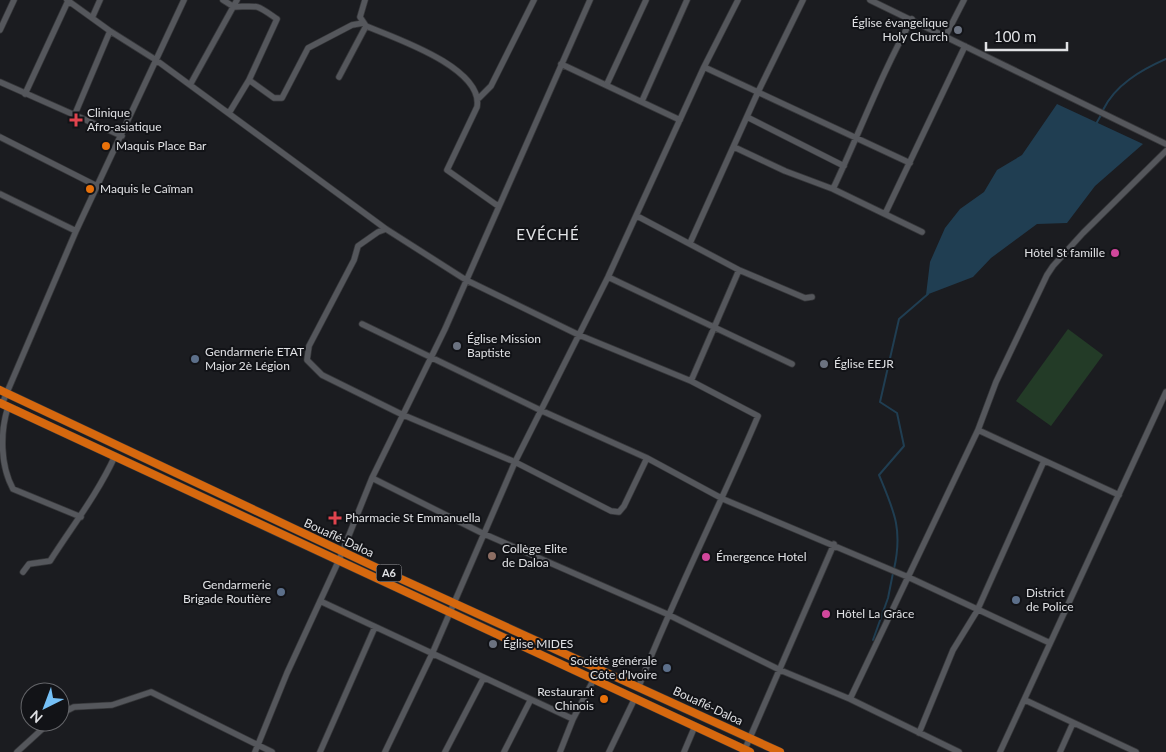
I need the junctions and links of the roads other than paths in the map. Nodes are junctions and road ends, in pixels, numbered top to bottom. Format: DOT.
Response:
graph roads {
  1 [pos="14,0"];
  2 [pos="68,0"];
  3 [pos="100,0"];
  4 [pos="184,0"];
  5 [pos="223,0"];
  6 [pos="237,0"];
  7 [pos="365,0"];
  8 [pos="534,0"];
  9 [pos="590,0"];
  10 [pos="646,0"];
  11 [pos="687,0"];
  12 [pos="738,0"];
  13 [pos="803,0"];
  14 [pos="870,0"];
  15 [pos="964,0"];
  16 [pos="234,7"];
  17 [pos="92,18"];
  18 [pos="912,19"];
  19 [pos="364,24"];
  20 [pos="0,30"];
  21 [pos="110,31"];
  22 [pos="946,37"];
  23 [pos="965,46"];
  24 [pos="156,60"];
  25 [pos="560,64"];
  26 [pos="704,66"];
  27 [pos="338,77"];
  28 [pos="249,80"];
  29 [pos="0,82"];
  30 [pos="608,84"];
  31 [pos="190,85"];
  32 [pos="758,92"];
  33 [pos="25,94"];
  34 [pos="479,98"];
  35 [pos="642,101"];
  36 [pos="229,113"];
  37 [pos="75,114"];
  38 [pos="747,117"];
  39 [pos="680,120"];
  40 [pos="122,136"];
  41 [pos="0,138"];
  42 [pos="857,138"];
  43 [pos="1166,144"];
  44 [pos="734,147"];
  45 [pos="1166,151"];
  46 [pos="910,163"];
  47 [pos="844,166"];
  48 [pos="97,186"];
  49 [pos="833,189"];
  50 [pos="0,194"];
  51 [pos="498,206"];
  52 [pos="885,214"];
  53 [pos="637,216"];
  54 [pos="386,229"];
  55 [pos="76,231"];
  56 [pos="922,232"];
  57 [pos="690,243"];
  58 [pos="739,270"];
  59 [pos="608,277"];
  60 [pos="466,280"];
  61 [pos="812,297"];
  62 [pos="362,324"];
  63 [pos="713,326"];
  64 [pos="579,335"];
  65 [pos="432,356"];
  66 [pos="792,364"];
  67 [pos="691,381"];
  68 [pos="3,392"];
  69 [pos="1166,392"];
  70 [pos="3,405"];
  71 [pos="540,410"];
  72 [pos="401,414"];
  73 [pos="978,430"];
  74 [pos="115,456"];
  75 [pos="647,458"];
  76 [pos="1044,461"];
  77 [pos="514,462"];
  78 [pos="372,478"];
  79 [pos="1118,495"];
  80 [pos="723,499"];
  81 [pos="81,517"];
  82 [pos="482,533"];
  83 [pos="834,544"];
  84 [pos="343,551"];
  85 [pos="339,560"];
  86 [pos="23,572"];
  87 [pos="908,577"];
  88 [pos="320,601"];
  89 [pos="453,602"];
  90 [pos="977,611"];
  91 [pos="449,612"];
  92 [pos="667,614"];
  93 [pos="375,627"];
  94 [pos="1050,643"];
  95 [pos="432,654"];
  96 [pos="780,670"];
  97 [pos="483,679"];
  98 [pos="594,679"];
  99 [pos="639,686"];
  100 [pos="634,698"];
  101 [pos="850,699"];
  102 [pos="530,700"];
  103 [pos="1025,700"];
  104 [pos="70,709"];
  105 [pos="573,719"];
  106 [pos="1073,723"];
  107 [pos="695,726"];
  108 [pos="39,732"];
  109 [pos="919,733"];
  110 [pos="750,737"];
  111 [pos="258,745"];
  112 [pos="747,751"];
  113 [pos="17,752"];
  114 [pos="255,752"];
  115 [pos="272,752"];
  116 [pos="320,752"];
  117 [pos="385,752"];
  118 [pos="445,752"];
  119 [pos="504,752"];
  120 [pos="560,752"];
  121 [pos="609,752"];
  122 [pos="684,752"];
  123 [pos="780,752"];
  124 [pos="959,752"];
  125 [pos="1000,752"];
  126 [pos="1060,752"];
  127 [pos="1136,752"];
  1 -- 20 [label="street"];
  2 -- 17 [label="street"];
  2 -- 33 [label="street"];
  3 -- 17 [label="street"];
  4 -- 24 [label="street"];
  5 -- 16 [label="street"];
  6 -- 16 [label="street"];
  7 -- 19 [label="street"];
  8 -- 34 [label="street"];
  9 -- 25 [label="street"];
  10 -- 30 [label="street"];
  11 -- 35 [label="street"];
  12 -- 26 [label="street"];
  13 -- 32 [label="street"];
  14 -- 18 [label="street"];
  15 -- 22 [label="street"];
  16 -- 28 [label="street"];
  16 -- 31 [label="street"];
  17 -- 21 [label="street"];
  18 -- 22 [label="street"];
  18 -- 42 [label="street"];
  19 -- 27 [label="street"];
  19 -- 28 [label="street"];
  19 -- 34 [label="street"];
  21 -- 24 [label="street"];
  21 -- 37 [label="street"];
  22 -- 23 [label="street"];
  23 -- 43 [label="street"];
  23 -- 46 [label="street"];
  24 -- 31 [label="street"];
  24 -- 40 [label="street"];
  25 -- 30 [label="street"];
  25 -- 51 [label="street"];
  26 -- 32 [label="street"];
  26 -- 39 [label="street"];
  28 -- 36 [label="street"];
  29 -- 33 [label="street"];
  30 -- 35 [label="street"];
  31 -- 36 [label="street"];
  32 -- 38 [label="street"];
  32 -- 42 [label="street"];
  33 -- 37 [label="street"];
  34 -- 51 [label="street"];
  35 -- 39 [label="street"];
  36 -- 54 [label="street"];
  37 -- 40 [label="street"];
  38 -- 44 [label="street"];
  38 -- 47 [label="street"];
  39 -- 53 [label="street"];
  40 -- 48 [label="street"];
  41 -- 48 [label="street"];
  42 -- 46 [label="street"];
  42 -- 47 [label="street"];
  44 -- 49 [label="street"];
  44 -- 57 [label="street"];
  45 -- 73 [label="street"];
  46 -- 52 [label="street"];
  47 -- 49 [label="street"];
  48 -- 55 [label="street"];
  49 -- 52 [label="street"];
  50 -- 55 [label="street"];
  51 -- 60 [label="street"];
  52 -- 56 [label="street"];
  53 -- 57 [label="street"];
  53 -- 59 [label="street"];
  54 -- 60 [label="street"];
  54 -- 72 [label="street"];
  55 -- 68 [label="street"];
  57 -- 58 [label="street"];
  58 -- 61 [label="street"];
  58 -- 63 [label="street"];
  59 -- 63 [label="street"];
  59 -- 64 [label="street"];
  60 -- 64 [label="street"];
  60 -- 65 [label="street"];
  62 -- 65 [label="street"];
  63 -- 66 [label="street"];
  63 -- 67 [label="street"];
  64 -- 67 [label="street"];
  64 -- 71 [label="street"];
  65 -- 71 [label="street"];
  65 -- 72 [label="street"];
  67 -- 80 [label="street"];
  68 -- 70 [label="street"];
  68 -- 84 [label="highway, Bouaflé-Daloa / A6"];
  69 -- 79 [label="street"];
  70 -- 74 [label="highway, Bouaflé-Daloa / A6"];
  70 -- 81 [label="street"];
  71 -- 75 [label="street"];
  71 -- 77 [label="street"];
  72 -- 77 [label="street"];
  72 -- 78 [label="street"];
  73 -- 76 [label="street"];
  73 -- 87 [label="street"];
  74 -- 81 [label="street"];
  74 -- 85 [label="highway, Bouaflé-Daloa / A6"];
  75 -- 77 [label="street"];
  75 -- 80 [label="street"];
  76 -- 79 [label="street"];
  76 -- 90 [label="street"];
  77 -- 82 [label="street"];
  78 -- 82 [label="street"];
  78 -- 84 [label="street"];
  79 -- 94 [label="street"];
  80 -- 83 [label="street"];
  80 -- 92 [label="street"];
  81 -- 86 [label="street"];
  82 -- 89 [label="street"];
  82 -- 92 [label="street"];
  83 -- 87 [label="street"];
  83 -- 96 [label="street"];
  84 -- 85 [label="street"];
  84 -- 89 [label="highway, Bouaflé-Daloa / A6"];
  85 -- 88 [label="street"];
  85 -- 91 [label="highway, Bouaflé-Daloa / A6"];
  87 -- 90 [label="street"];
  87 -- 101 [label="street"];
  88 -- 93 [label="street"];
  88 -- 111 [label="street"];
  89 -- 91 [label="street"];
  89 -- 99 [label="highway, Bouaflé-Daloa / A6"];
  90 -- 94 [label="street"];
  90 -- 109 [label="street"];
  91 -- 95 [label="street"];
  91 -- 98 [label="highway, Bouaflé-Daloa / A6"];
  92 -- 96 [label="street"];
  92 -- 99 [label="street"];
  93 -- 95 [label="street"];
  93 -- 116 [label="street"];
  94 -- 103 [label="street"];
  95 -- 97 [label="street"];
  95 -- 117 [label="street"];
  96 -- 101 [label="street"];
  96 -- 110 [label="street"];
  97 -- 102 [label="street"];
  97 -- 118 [label="street"];
  98 -- 100 [label="highway, Bouaflé-Daloa / A6"];
  98 -- 105 [label="street"];
  99 -- 110 [label="highway, Bouaflé-Daloa / A6"];
  100 -- 107 [label="highway, Bouaflé-Daloa / A6"];
  100 -- 121 [label="street"];
  101 -- 109 [label="street"];
  102 -- 105 [label="street"];
  102 -- 119 [label="street"];
  103 -- 106 [label="street"];
  103 -- 125 [label="street"];
  104 -- 111 [label="street"];
  105 -- 120 [label="street"];
  106 -- 126 [label="street"];
  106 -- 127 [label="street"];
  107 -- 112 [label="highway, Bouaflé-Daloa / A6"];
  107 -- 122 [label="street"];
  108 -- 113 [label="street"];
  109 -- 124 [label="street"];
  110 -- 112 [label="street"];
  110 -- 123 [label="highway, Bouaflé-Daloa / A6"];
  111 -- 114 [label="street"];
  111 -- 115 [label="street"];
}
